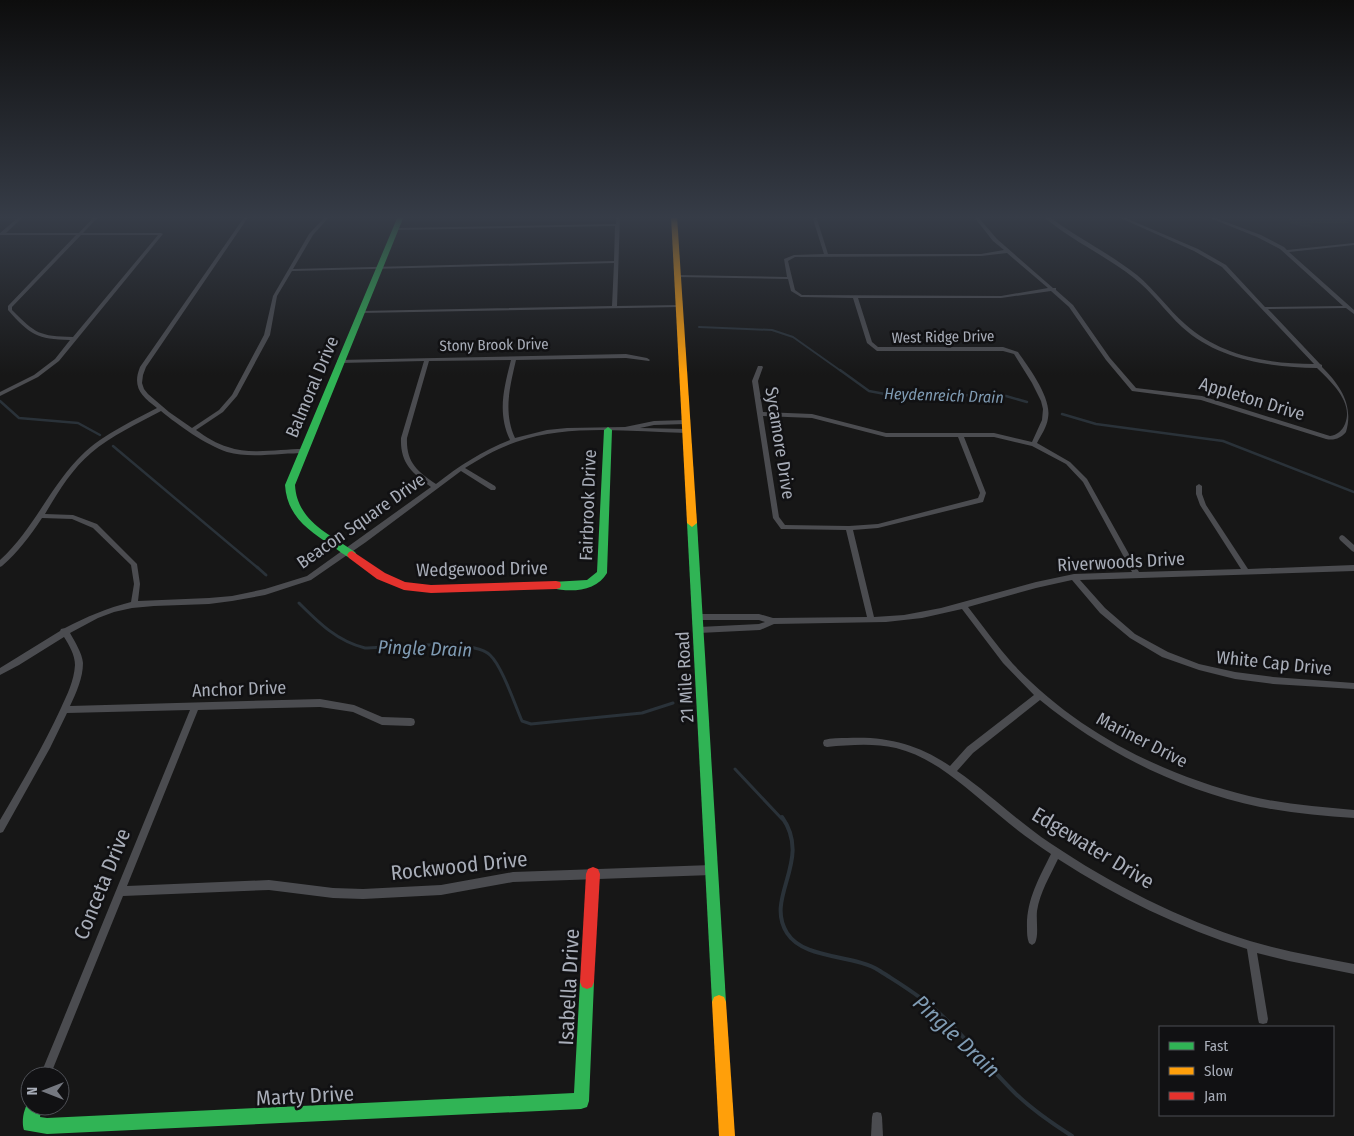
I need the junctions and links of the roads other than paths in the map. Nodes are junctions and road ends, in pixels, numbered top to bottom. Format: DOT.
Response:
graph roads {
  1 [pos="46,269"];
  2 [pos="132,269"];
  3 [pos="211,269"];
  4 [pos="320,269"];
  5 [pos="379,269"];
  6 [pos="616,269"];
  7 [pos="677,269"];
  8 [pos="788,269"];
  9 [pos="1030,269"];
  10 [pos="1124,269"];
  11 [pos="1228,269"];
  12 [pos="1306,269"];
  13 [pos="290,270"];
  14 [pos="790,278"];
  15 [pos="678,279"];
  16 [pos="1054,289"];
  17 [pos="855,296"];
  18 [pos="679,306"];
  19 [pos="614,307"];
  20 [pos="1347,307"];
  21 [pos="1265,308"];
  22 [pos="360,312"];
  23 [pos="1354,313"];
  24 [pos="74,339"];
  25 [pos="514,358"];
  26 [pos="427,359"];
  27 [pos="647,360"];
  28 [pos="340,361"];
  29 [pos="760,366"];
  30 [pos="1320,366"];
  31 [pos="0,394"];
  32 [pos="162,408"];
  33 [pos="760,414"];
  34 [pos="686,427"];
  35 [pos="193,430"];
  36 [pos="608,430"];
  37 [pos="960,436"];
  38 [pos="513,440"];
  39 [pos="1034,444"];
  40 [pos="303,451"];
  41 [pos="460,468"];
  42 [pos="436,486"];
  43 [pos="1200,486"];
  44 [pos="493,488"];
  45 [pos="40,516"];
  46 [pos="849,528"];
  47 [pos="1342,538"];
  48 [pos="1354,549"];
  49 [pos="347,552"];
  50 [pos="0,564"];
  51 [pos="1354,568"];
  52 [pos="1246,571"];
  53 [pos="1136,574"];
  54 [pos="1074,577"];
  55 [pos="597,581"];
  56 [pos="134,605"];
  57 [pos="963,605"];
  58 [pos="698,617"];
  59 [pos="870,619"];
  60 [pos="773,621"];
  61 [pos="699,630"];
  62 [pos="64,631"];
  63 [pos="0,672"];
  64 [pos="1354,686"];
  65 [pos="1040,695"];
  66 [pos="195,707"];
  67 [pos="64,710"];
  68 [pos="411,722"];
  69 [pos="826,743"];
  70 [pos="951,771"];
  71 [pos="1354,814"];
  72 [pos="3,818"];
  73 [pos="0,829"];
  74 [pos="1057,852"];
  75 [pos="712,870"];
  76 [pos="593,874"];
  77 [pos="120,891"];
  78 [pos="1032,940"];
  79 [pos="1251,946"];
  80 [pos="1354,969"];
  81 [pos="1262,1019"];
  82 [pos="49,1066"];
  83 [pos="582,1101"];
  84 [pos="32,1116"];
  85 [pos="876,1116"];
  86 [pos="728,1136"];
  87 [pos="877,1136"];
  1 -- 24 [label="street"];
  2 -- 24 [label="street"];
  3 -- 32 [label="street"];
  4 -- 13 [label="street"];
  5 -- 22 [label="street, Balmoral Drive"];
  6 -- 19 [label="street"];
  7 -- 15 [label="street, 21 Mile Road"];
  8 -- 14 [label="street"];
  9 -- 16 [label="street"];
  10 -- 30 [label="street"];
  11 -- 21 [label="street"];
  12 -- 20 [label="street"];
  13 -- 35 [label="street"];
  14 -- 15 [label="street"];
  14 -- 17 [label="street"];
  15 -- 18 [label="street, 21 Mile Road"];
  16 -- 17 [label="street"];
  16 -- 30 [label="street, Appleton Drive"];
  17 -- 39 [label="street, West Ridge Drive"];
  18 -- 19 [label="street"];
  18 -- 34 [label="street, 21 Mile Road"];
  19 -- 22 [label="street"];
  20 -- 21 [label="street"];
  20 -- 23 [label="street"];
  21 -- 30 [label="street"];
  22 -- 28 [label="street, Balmoral Drive"];
  24 -- 31 [label="street"];
  25 -- 26 [label="street, Stony Brook Drive"];
  25 -- 27 [label="street, Stony Brook Drive"];
  25 -- 38 [label="street"];
  26 -- 28 [label="street, Stony Brook Drive"];
  26 -- 42 [label="street"];
  28 -- 40 [label="street, Balmoral Drive"];
  29 -- 33 [label="street, Sycamore Drive"];
  32 -- 35 [label="street"];
  32 -- 45 [label="street"];
  33 -- 37 [label="street"];
  33 -- 46 [label="street, Sycamore Drive"];
  34 -- 36 [label="street, Beacon Square Drive"];
  34 -- 58 [label="street, 21 Mile Road"];
  35 -- 40 [label="street"];
  36 -- 38 [label="street, Beacon Square Drive"];
  36 -- 55 [label="street, Fairbrook Drive"];
  37 -- 39 [label="street"];
  37 -- 46 [label="street"];
  38 -- 41 [label="street, Beacon Square Drive"];
  39 -- 53 [label="street"];
  40 -- 49 [label="street, Balmoral Drive"];
  41 -- 42 [label="street, Beacon Square Drive"];
  41 -- 44 [label="street"];
  42 -- 49 [label="street, Beacon Square Drive"];
  43 -- 52 [label="street"];
  45 -- 50 [label="street"];
  45 -- 56 [label="street"];
  46 -- 59 [label="street"];
  47 -- 48 [label="street"];
  49 -- 55 [label="street, Wedgewood Drive"];
  49 -- 56 [label="street, Beacon Square Drive"];
  51 -- 52 [label="street, Riverwoods Drive"];
  52 -- 53 [label="street, Riverwoods Drive"];
  53 -- 54 [label="street, Riverwoods Drive"];
  54 -- 57 [label="street, Riverwoods Drive"];
  54 -- 64 [label="street, White Cap Drive"];
  56 -- 62 [label="street, Beacon Square Drive"];
  57 -- 59 [label="street, Riverwoods Drive"];
  57 -- 65 [label="street, Mariner Drive"];
  58 -- 60 [label="street, Riverwoods Drive"];
  58 -- 61 [label="street, 21 Mile Road"];
  59 -- 60 [label="street, Riverwoods Drive"];
  60 -- 61 [label="street, Riverwoods Drive"];
  61 -- 75 [label="street, 21 Mile Road"];
  62 -- 63 [label="street, Beacon Square Drive"];
  62 -- 67 [label="street"];
  65 -- 70 [label="street"];
  65 -- 71 [label="street, Mariner Drive"];
  66 -- 67 [label="street, Anchor Drive"];
  66 -- 68 [label="street, Anchor Drive"];
  66 -- 77 [label="street, Conceta Drive"];
  67 -- 72 [label="street"];
  69 -- 70 [label="street, Edgewater Drive"];
  70 -- 74 [label="street, Edgewater Drive"];
  72 -- 73 [label="street"];
  74 -- 78 [label="street"];
  74 -- 79 [label="street, Edgewater Drive"];
  75 -- 76 [label="street, Rockwood Drive"];
  75 -- 86 [label="street, 21 Mile Road"];
  76 -- 77 [label="street, Rockwood Drive"];
  76 -- 83 [label="street, Isabella Drive"];
  77 -- 82 [label="street, Conceta Drive"];
  79 -- 80 [label="street, Edgewater Drive"];
  79 -- 81 [label="street"];
  83 -- 84 [label="street, Marty Drive"];
  85 -- 87 [label="street"];
}
